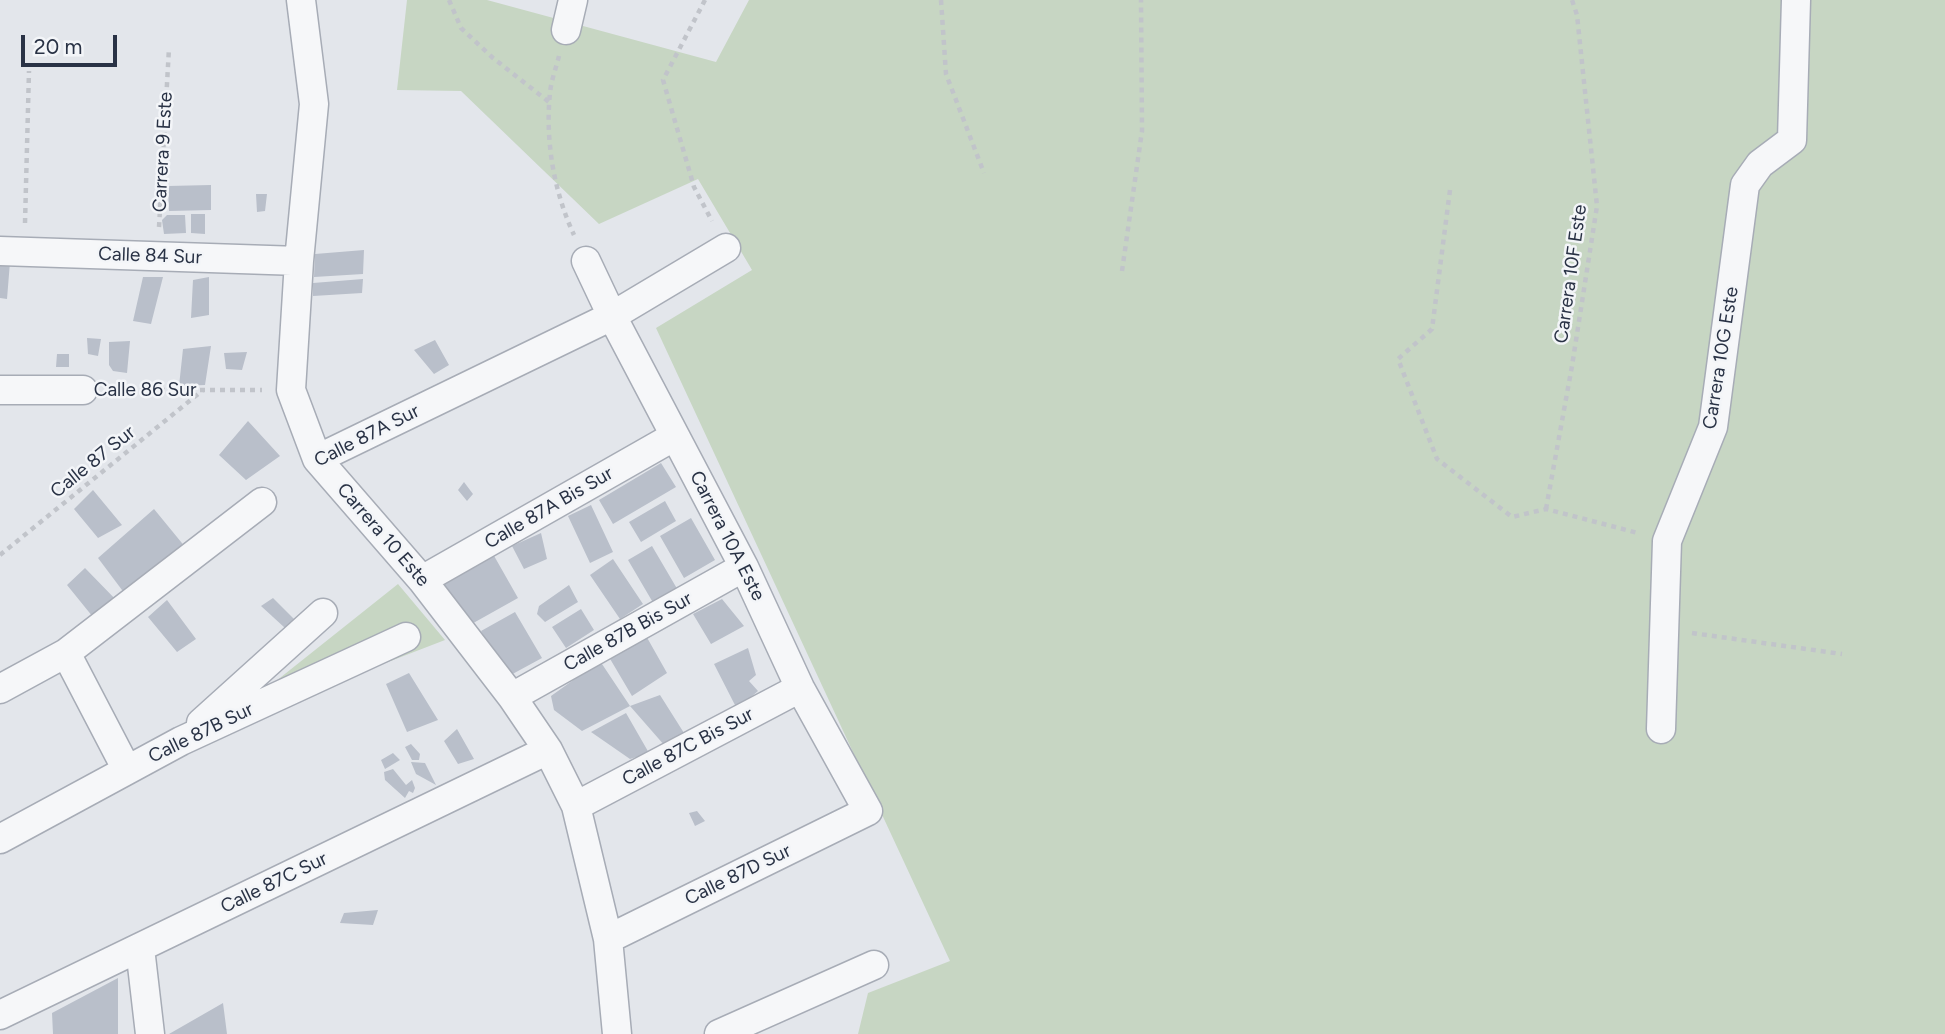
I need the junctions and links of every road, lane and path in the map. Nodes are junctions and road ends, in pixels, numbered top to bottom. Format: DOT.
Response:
graph roads {
  1 [pos="301,0"];
  2 [pos="449,0"];
  3 [pos="573,0"];
  4 [pos="705,0"];
  5 [pos="941,0"];
  6 [pos="1140,0"];
  7 [pos="1572,0"];
  8 [pos="1797,0"];
  9 [pos="566,30"];
  10 [pos="169,48"];
  11 [pos="29,71"];
  12 [pos="550,102"];
  13 [pos="984,173"];
  14 [pos="1450,190"];
  15 [pos="726,248"];
  16 [pos="12,251"];
  17 [pos="157,256"];
  18 [pos="299,261"];
  19 [pos="586,261"];
  20 [pos="1122,271"];
  21 [pos="612,316"];
  22 [pos="0,390"];
  23 [pos="83,390"];
  24 [pos="203,390"];
  25 [pos="291,390"];
  26 [pos="675,436"];
  27 [pos="317,460"];
  28 [pos="262,502"];
  29 [pos="1546,509"];
  30 [pos="1667,541"];
  31 [pos="0,555"];
  32 [pos="744,567"];
  33 [pos="422,580"];
  34 [pos="323,613"];
  35 [pos="1664,629"];
  36 [pos="406,637"];
  37 [pos="66,653"];
  38 [pos="1842,654"];
  39 [pos="800,688"];
  40 [pos="0,689"];
  41 [pos="512,697"];
  42 [pos="1661,729"];
  43 [pos="181,741"];
  44 [pos="548,751"];
  45 [pos="127,770"];
  46 [pos="576,806"];
  47 [pos="868,811"];
  48 [pos="0,839"];
  49 [pos="608,939"];
  50 [pos="140,948"];
  51 [pos="874,965"];
  52 [pos="0,1015"];
  53 [pos="150,1034"];
  54 [pos="617,1034"];
  55 [pos="719,1034"];
  1 -- 18 [label="street, Carrera 10 Este"];
  2 -- 12 [label="path"];
  3 -- 9 [label="street"];
  4 -- 15 [label="path"];
  5 -- 13 [label="path"];
  6 -- 20 [label="path"];
  7 -- 29 [label="path, Carrera 10F Este"];
  8 -- 30 [label="street, Carrera 10G Este"];
  9 -- 12 [label="path"];
  10 -- 17 [label="path, Carrera 9 Este"];
  11 -- 16 [label="path"];
  12 -- 19 [label="path"];
  14 -- 29 [label="path"];
  15 -- 21 [label="street, Calle 87A Sur"];
  16 -- 17 [label="street, Calle 84 Sur"];
  17 -- 18 [label="street, Calle 84 Sur"];
  18 -- 25 [label="street, Carrera 10 Este"];
  19 -- 21 [label="street, Carrera 10A Este"];
  21 -- 26 [label="street, Carrera 10A Este"];
  21 -- 27 [label="street, Calle 87A Sur"];
  22 -- 23 [label="street, Calle 86 Sur"];
  23 -- 24 [label="path, Calle 86 Sur"];
  24 -- 25 [label="path, Calle 86 Sur"];
  24 -- 31 [label="path, Calle 87 Sur"];
  25 -- 27 [label="street, Carrera 10 Este"];
  26 -- 32 [label="street, Carrera 10A Este"];
  26 -- 33 [label="street, Calle 87A Bis Sur"];
  27 -- 33 [label="street, Carrera 10 Este"];
  28 -- 37 [label="street"];
  29 -- 30 [label="path"];
  30 -- 35 [label="street, Carrera 10G Este"];
  32 -- 39 [label="street, Carrera 10A Este"];
  32 -- 41 [label="street, Calle 87B Bis Sur"];
  33 -- 41 [label="street, Carrera 10 Este"];
  34 -- 43 [label="street"];
  35 -- 38 [label="path"];
  35 -- 42 [label="street, Carrera 10G Este"];
  36 -- 43 [label="street, Calle 87B Sur"];
  37 -- 40 [label="street"];
  37 -- 45 [label="street"];
  39 -- 46 [label="street, Calle 87C Bis Sur"];
  39 -- 47 [label="street, Carrera 10A Este"];
  41 -- 44 [label="street, Carrera 10 Este"];
  43 -- 45 [label="street, Calle 87B Sur"];
  44 -- 46 [label="street, Carrera 10 Este"];
  44 -- 50 [label="street, Calle 87C Sur"];
  45 -- 48 [label="street, Calle 87B Sur"];
  46 -- 49 [label="street, Carrera 10 Este"];
  47 -- 49 [label="street, Calle 87D Sur"];
  49 -- 54 [label="street, Carrera 10 Este"];
  50 -- 52 [label="street, Calle 87C Sur"];
  50 -- 53 [label="street"];
  51 -- 55 [label="street"];
}
